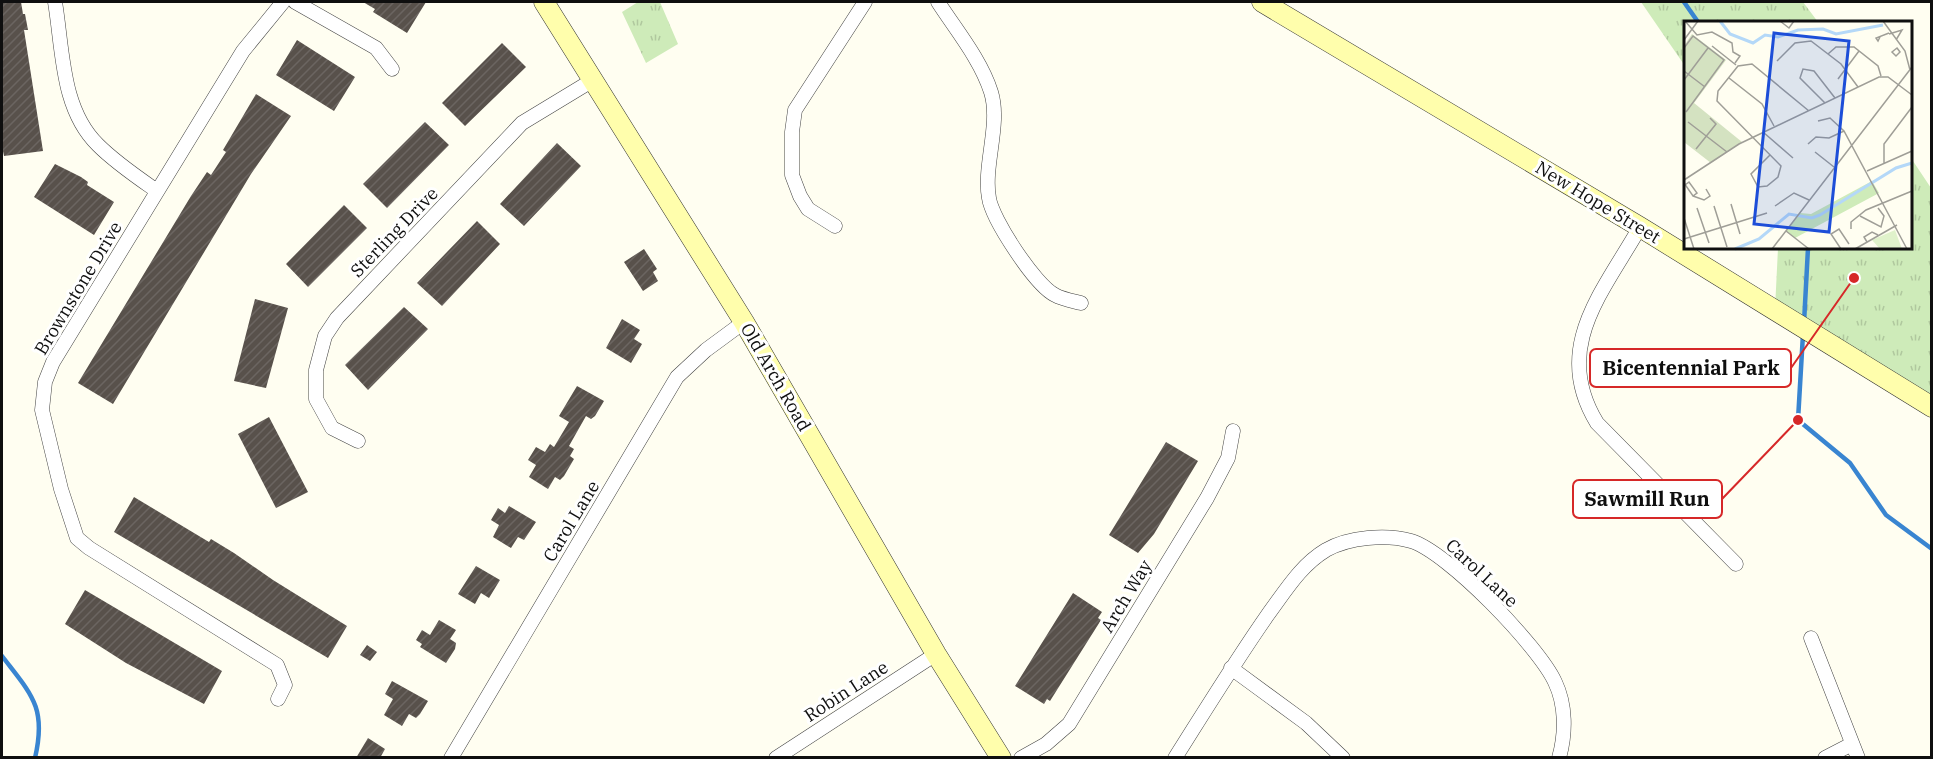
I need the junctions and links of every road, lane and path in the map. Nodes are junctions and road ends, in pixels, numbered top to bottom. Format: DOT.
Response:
graph roads {
  1 [pos="56,2"];
  2 [pos="283,2"];
  3 [pos="296,2"];
  4 [pos="544,2"];
  5 [pos="866,2"];
  6 [pos="938,2"];
  7 [pos="1262,2"];
  8 [pos="392,69"];
  9 [pos="593,80"];
  10 [pos="157,191"];
  11 [pos="835,226"];
  12 [pos="1640,227"];
  13 [pos="1081,303"];
  14 [pos="744,322"];
  15 [pos="1932,406"];
  16 [pos="1233,431"];
  17 [pos="358,441"];
  18 [pos="1736,564"];
  19 [pos="1811,638"];
  20 [pos="936,654"];
  21 [pos="1231,668"];
  22 [pos="278,699"];
  23 [pos="1852,744"];
  24 [pos="451,758"];
  25 [pos="776,758"];
  26 [pos="1001,758"];
  27 [pos="1021,758"];
  28 [pos="1175,758"];
  29 [pos="1342,758"];
  30 [pos="1559,758"];
  31 [pos="1825,758"];
  32 [pos="1858,758"];
  1 -- 10 [label="street"];
  2 -- 10 [label="street, Brownstone Drive"];
  3 -- 8 [label="street"];
  4 -- 9 [label="street, Old Arch Road"];
  5 -- 11 [label="street"];
  6 -- 13 [label="street"];
  7 -- 12 [label="street, New Hope Street"];
  9 -- 14 [label="street, Old Arch Road"];
  9 -- 17 [label="street, Sterling Drive"];
  10 -- 22 [label="street, Brownstone Drive"];
  12 -- 15 [label="street, New Hope Street"];
  12 -- 18 [label="street"];
  14 -- 20 [label="street, Old Arch Road"];
  14 -- 24 [label="street, Carol Lane"];
  16 -- 27 [label="street, Arch Way"];
  19 -- 23 [label="street"];
  20 -- 25 [label="street, Robin Lane"];
  20 -- 26 [label="street, Old Arch Road"];
  21 -- 28 [label="street, Carol Lane"];
  21 -- 29 [label="street"];
  21 -- 30 [label="street, Carol Lane"];
  23 -- 31 [label="street"];
  23 -- 32 [label="street"];
}
